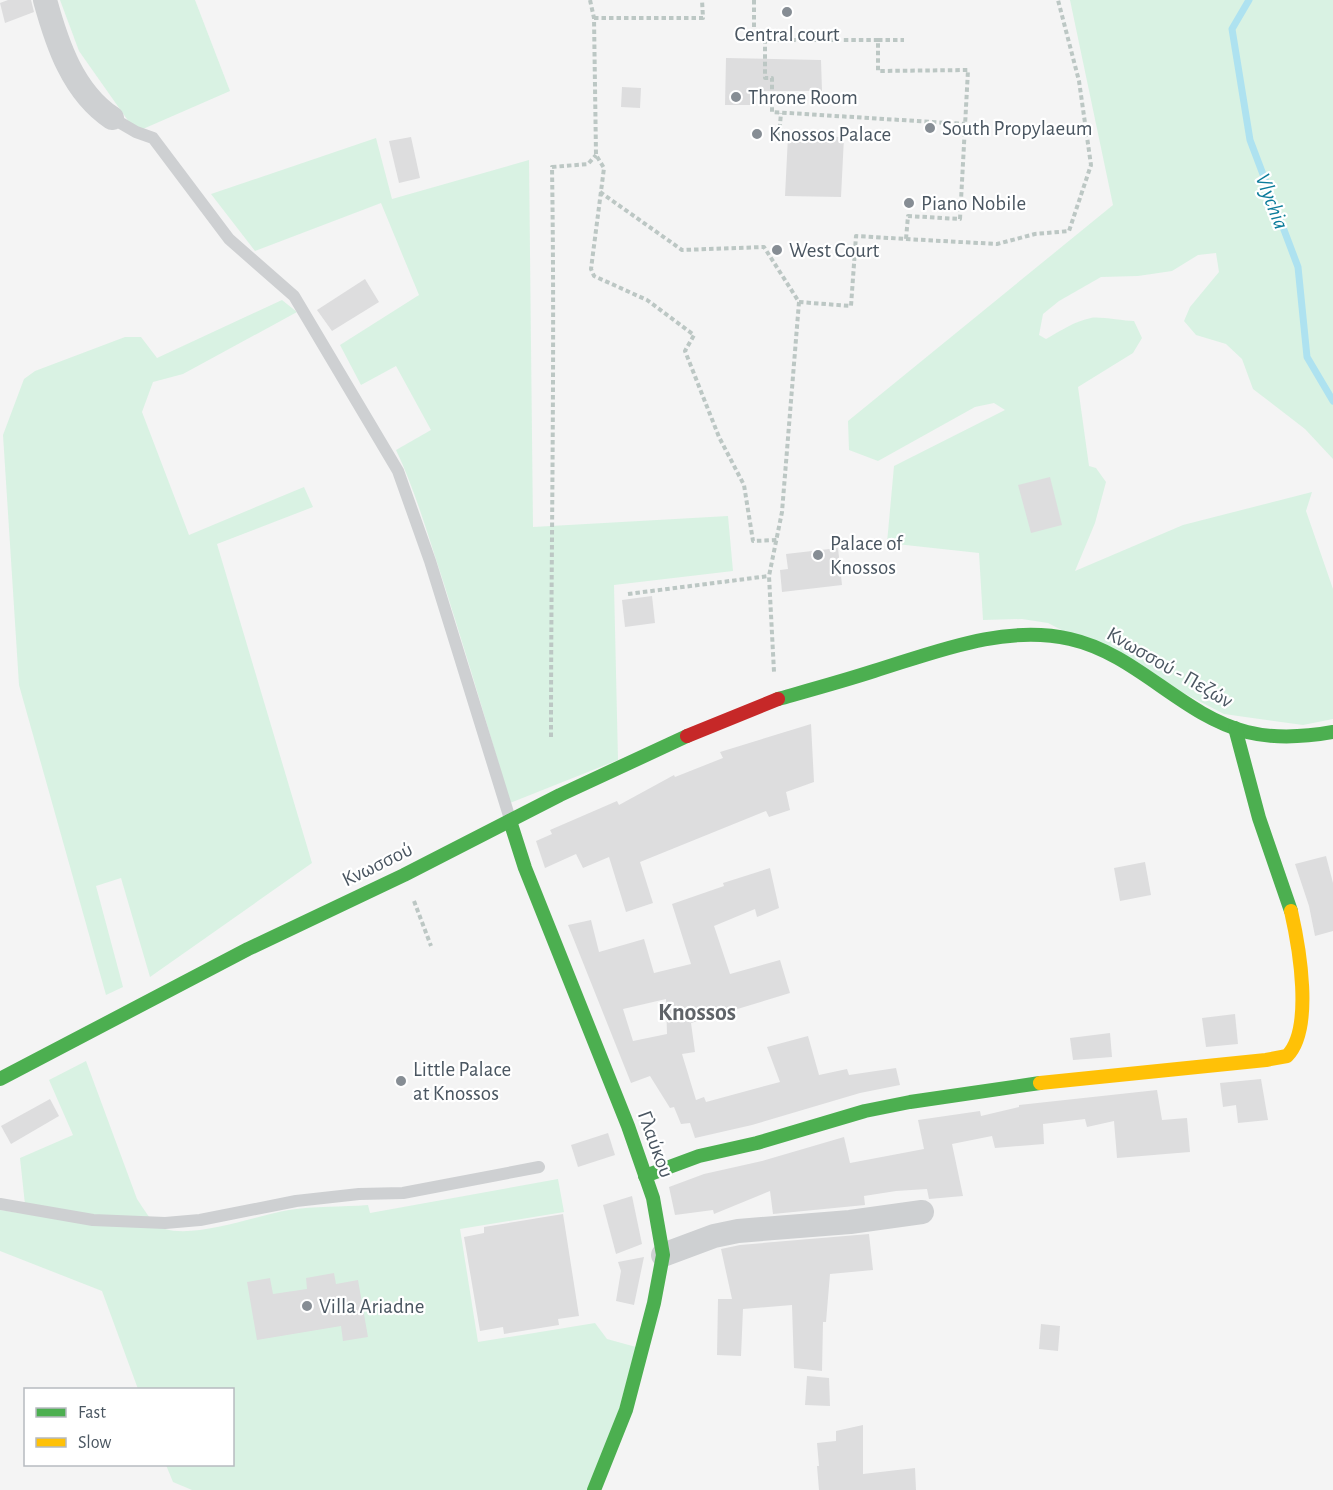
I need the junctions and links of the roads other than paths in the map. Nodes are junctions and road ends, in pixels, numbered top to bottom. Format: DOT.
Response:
graph roads {
  1 [pos="45,0"];
  2 [pos="112,118"];
  3 [pos="778,699"];
  4 [pos="1235,728"];
  5 [pos="1333,732"];
  6 [pos="510,821"];
  7 [pos="0,1079"];
  8 [pos="539,1167"];
  9 [pos="645,1176"];
  10 [pos="0,1204"];
  11 [pos="922,1212"];
  12 [pos="663,1255"];
  13 [pos="594,1490"];
  1 -- 2 [label="street"];
  2 -- 6 [label="lane"];
  3 -- 4 [label="street, Κνωσσού - Πεζών"];
  3 -- 6 [label="street, Κνωσσού"];
  4 -- 5 [label="street, Κνωσσού - Πεζών"];
  4 -- 9 [label="street"];
  6 -- 7 [label="street, Κνωσσού"];
  6 -- 9 [label="street, Γλαύκου"];
  8 -- 10 [label="lane"];
  9 -- 12 [label="street, Γλαύκου"];
  11 -- 12 [label="street"];
  12 -- 13 [label="street, Γλαύκου"];
}
